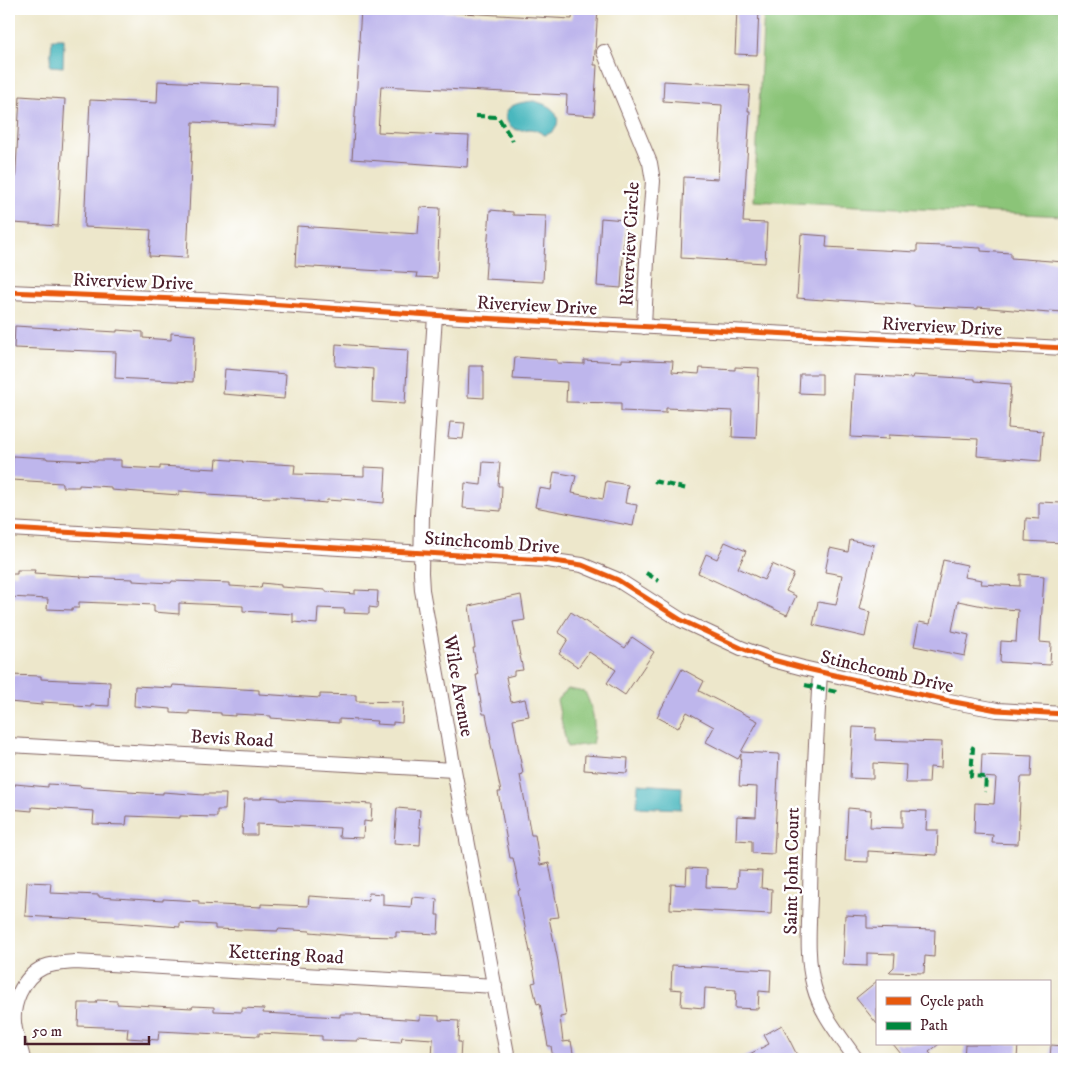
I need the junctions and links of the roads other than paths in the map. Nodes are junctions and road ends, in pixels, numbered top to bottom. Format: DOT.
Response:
graph roads {
  1 [pos="604,52"];
  2 [pos="9,292"];
  3 [pos="435,316"];
  4 [pos="644,326"];
  5 [pos="1064,348"];
  6 [pos="9,529"];
  7 [pos="421,553"];
  8 [pos="820,672"];
  9 [pos="1064,714"];
  10 [pos="9,745"];
  11 [pos="454,770"];
  12 [pos="495,986"];
  13 [pos="24,1059"];
  14 [pos="508,1059"];
  15 [pos="856,1059"];
  1 -- 4 [label="street, Riverview Circle"];
  2 -- 3 [label="street, Riverview Drive"];
  3 -- 4 [label="street, Riverview Drive"];
  3 -- 7 [label="street, Wilce Avenue"];
  4 -- 5 [label="street, Riverview Drive"];
  6 -- 7 [label="street, Stinchcomb Drive"];
  7 -- 8 [label="street, Stinchcomb Drive"];
  7 -- 11 [label="street, Wilce Avenue"];
  8 -- 9 [label="street, Stinchcomb Drive"];
  8 -- 15 [label="street, Saint John Court"];
  10 -- 11 [label="street, Bevis Road"];
  11 -- 12 [label="street, Wilce Avenue"];
  12 -- 13 [label="street, Kettering Road"];
  12 -- 14 [label="street, Wilce Avenue"];
}
